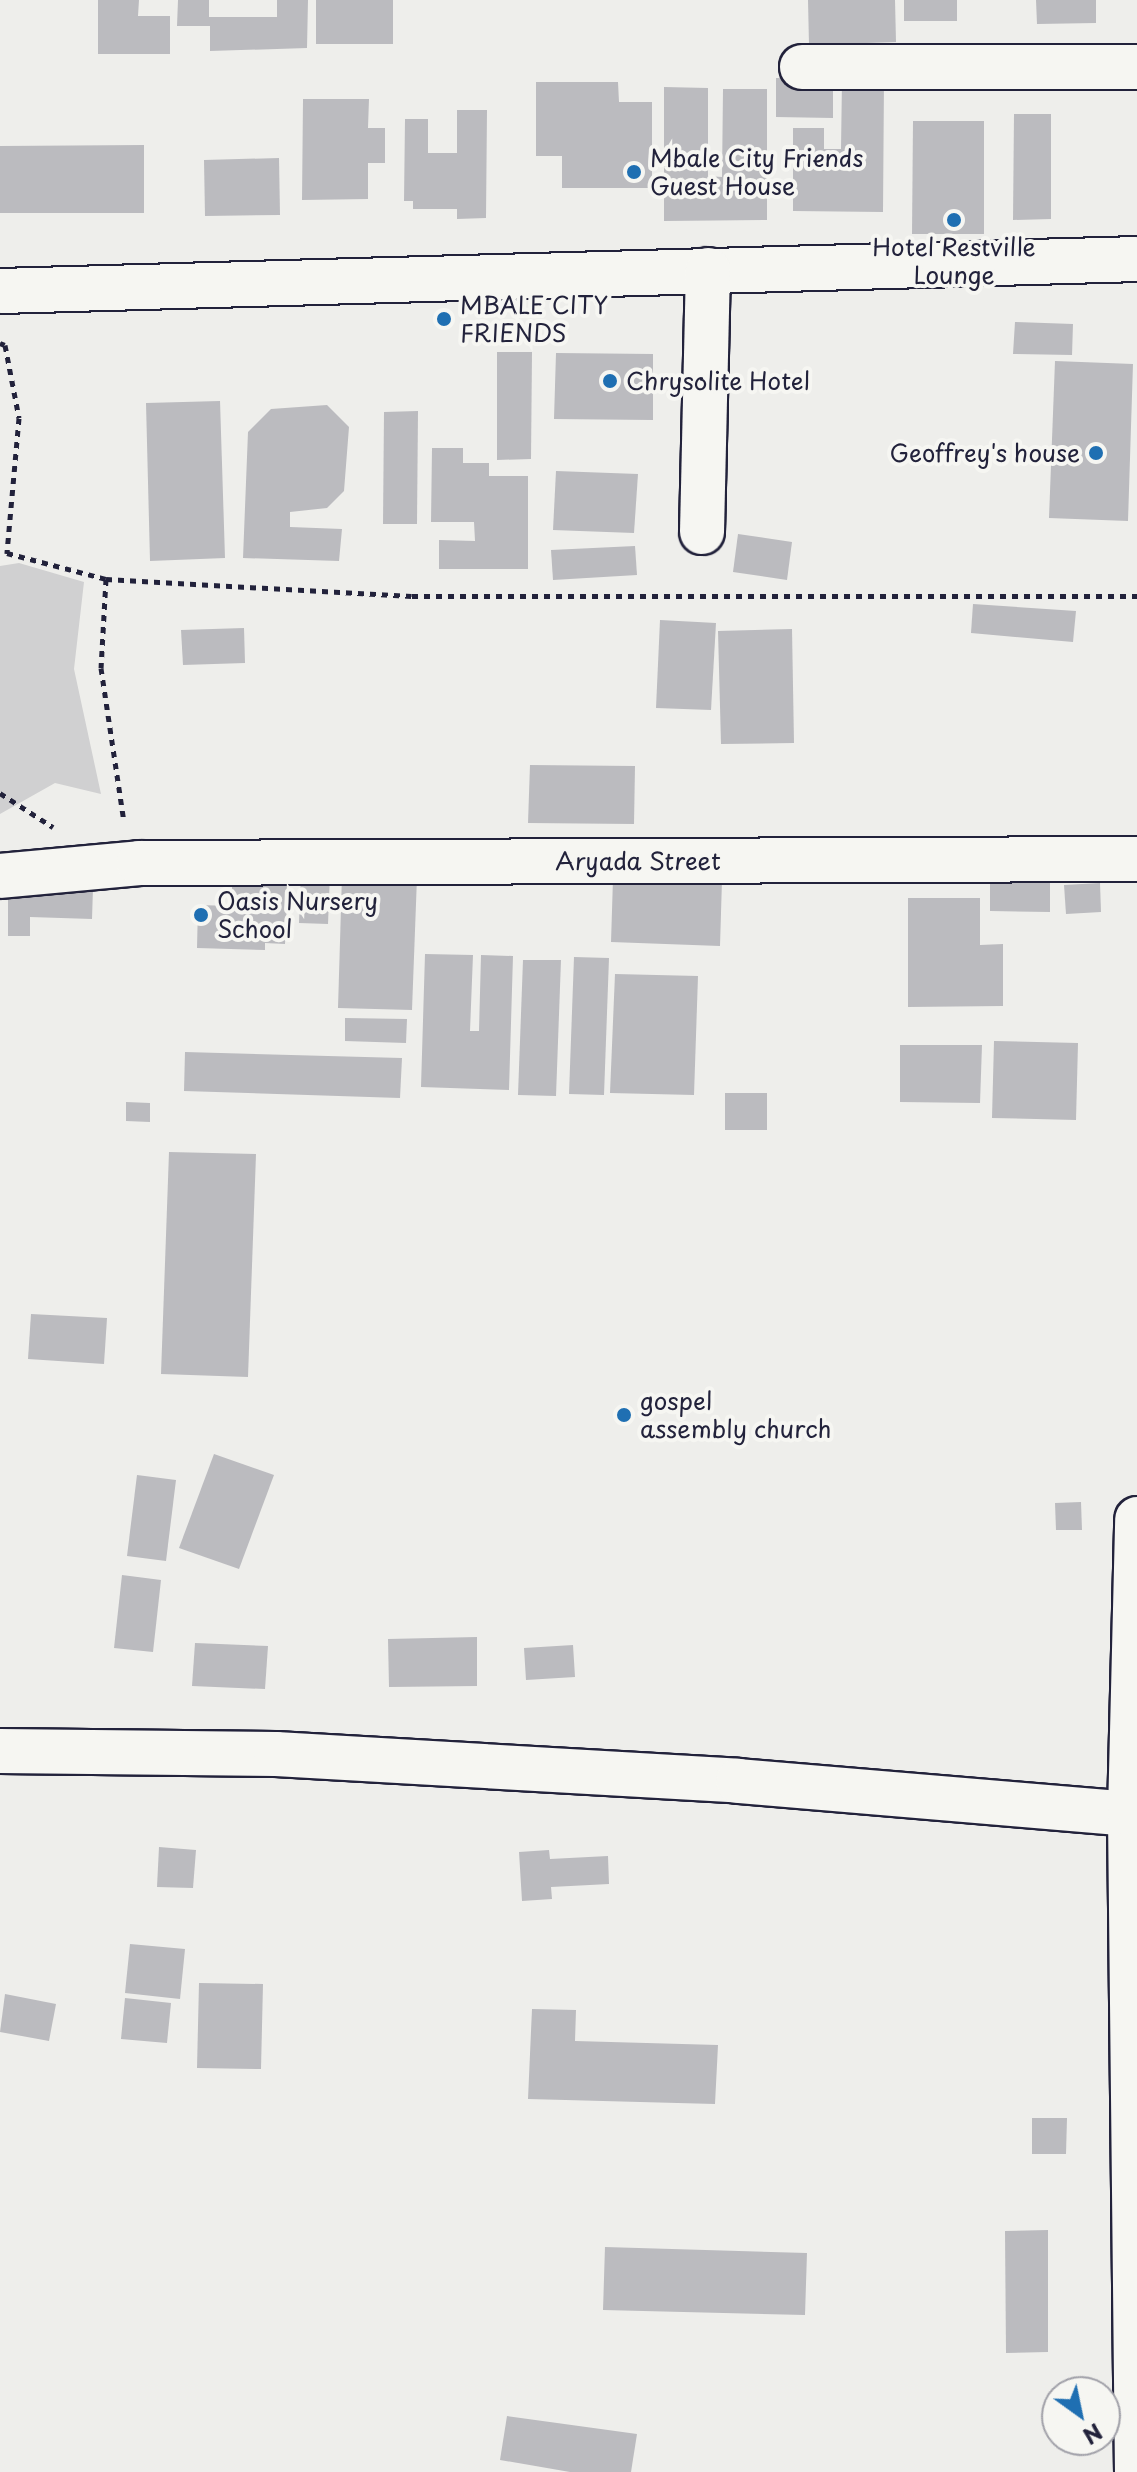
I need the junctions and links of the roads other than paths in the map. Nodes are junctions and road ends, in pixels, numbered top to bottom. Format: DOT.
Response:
graph roads {
  1 [pos="802,67"];
  2 [pos="1137,67"];
  3 [pos="1137,259"];
  4 [pos="708,270"];
  5 [pos="0,291"];
  6 [pos="702,532"];
  7 [pos="1137,859"];
  8 [pos="0,876"];
  9 [pos="1137,1519"];
  10 [pos="0,1751"];
  11 [pos="1130,1814"];
  12 [pos="1137,2472"];
  1 -- 2 [label="street"];
  3 -- 4 [label="street"];
  4 -- 5 [label="street"];
  4 -- 6 [label="street"];
  7 -- 8 [label="street, Aryada Street"];
  9 -- 11 [label="street"];
  10 -- 11 [label="street"];
  11 -- 12 [label="street"];
}
